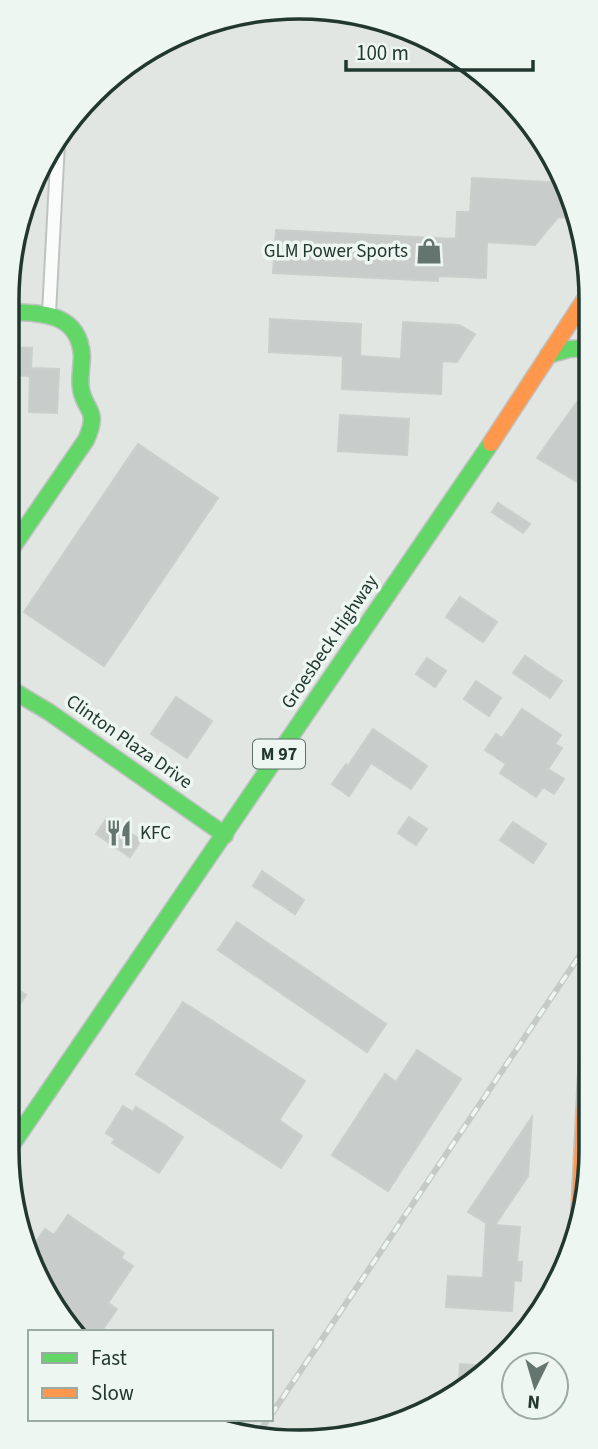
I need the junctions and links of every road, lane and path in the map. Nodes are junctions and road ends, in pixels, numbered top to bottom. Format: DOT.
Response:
graph roads {
  1 [pos="57,159"];
  2 [pos="579,308"];
  3 [pos="19,312"];
  4 [pos="49,313"];
  5 [pos="579,348"];
  6 [pos="548,355"];
  7 [pos="19,538"];
  8 [pos="19,694"];
  9 [pos="225,835"];
  10 [pos="19,1135"];
  1 -- 4 [label="street"];
  2 -- 6 [label="main road, Groesbeck Highway / M 97"];
  3 -- 4 [label="main road"];
  4 -- 7 [label="main road"];
  5 -- 6 [label="main road"];
  6 -- 9 [label="main road, Groesbeck Highway / M 97"];
  8 -- 9 [label="main road, Clinton Plaza Drive"];
  9 -- 10 [label="main road, Groesbeck Highway / M 97"];
}
